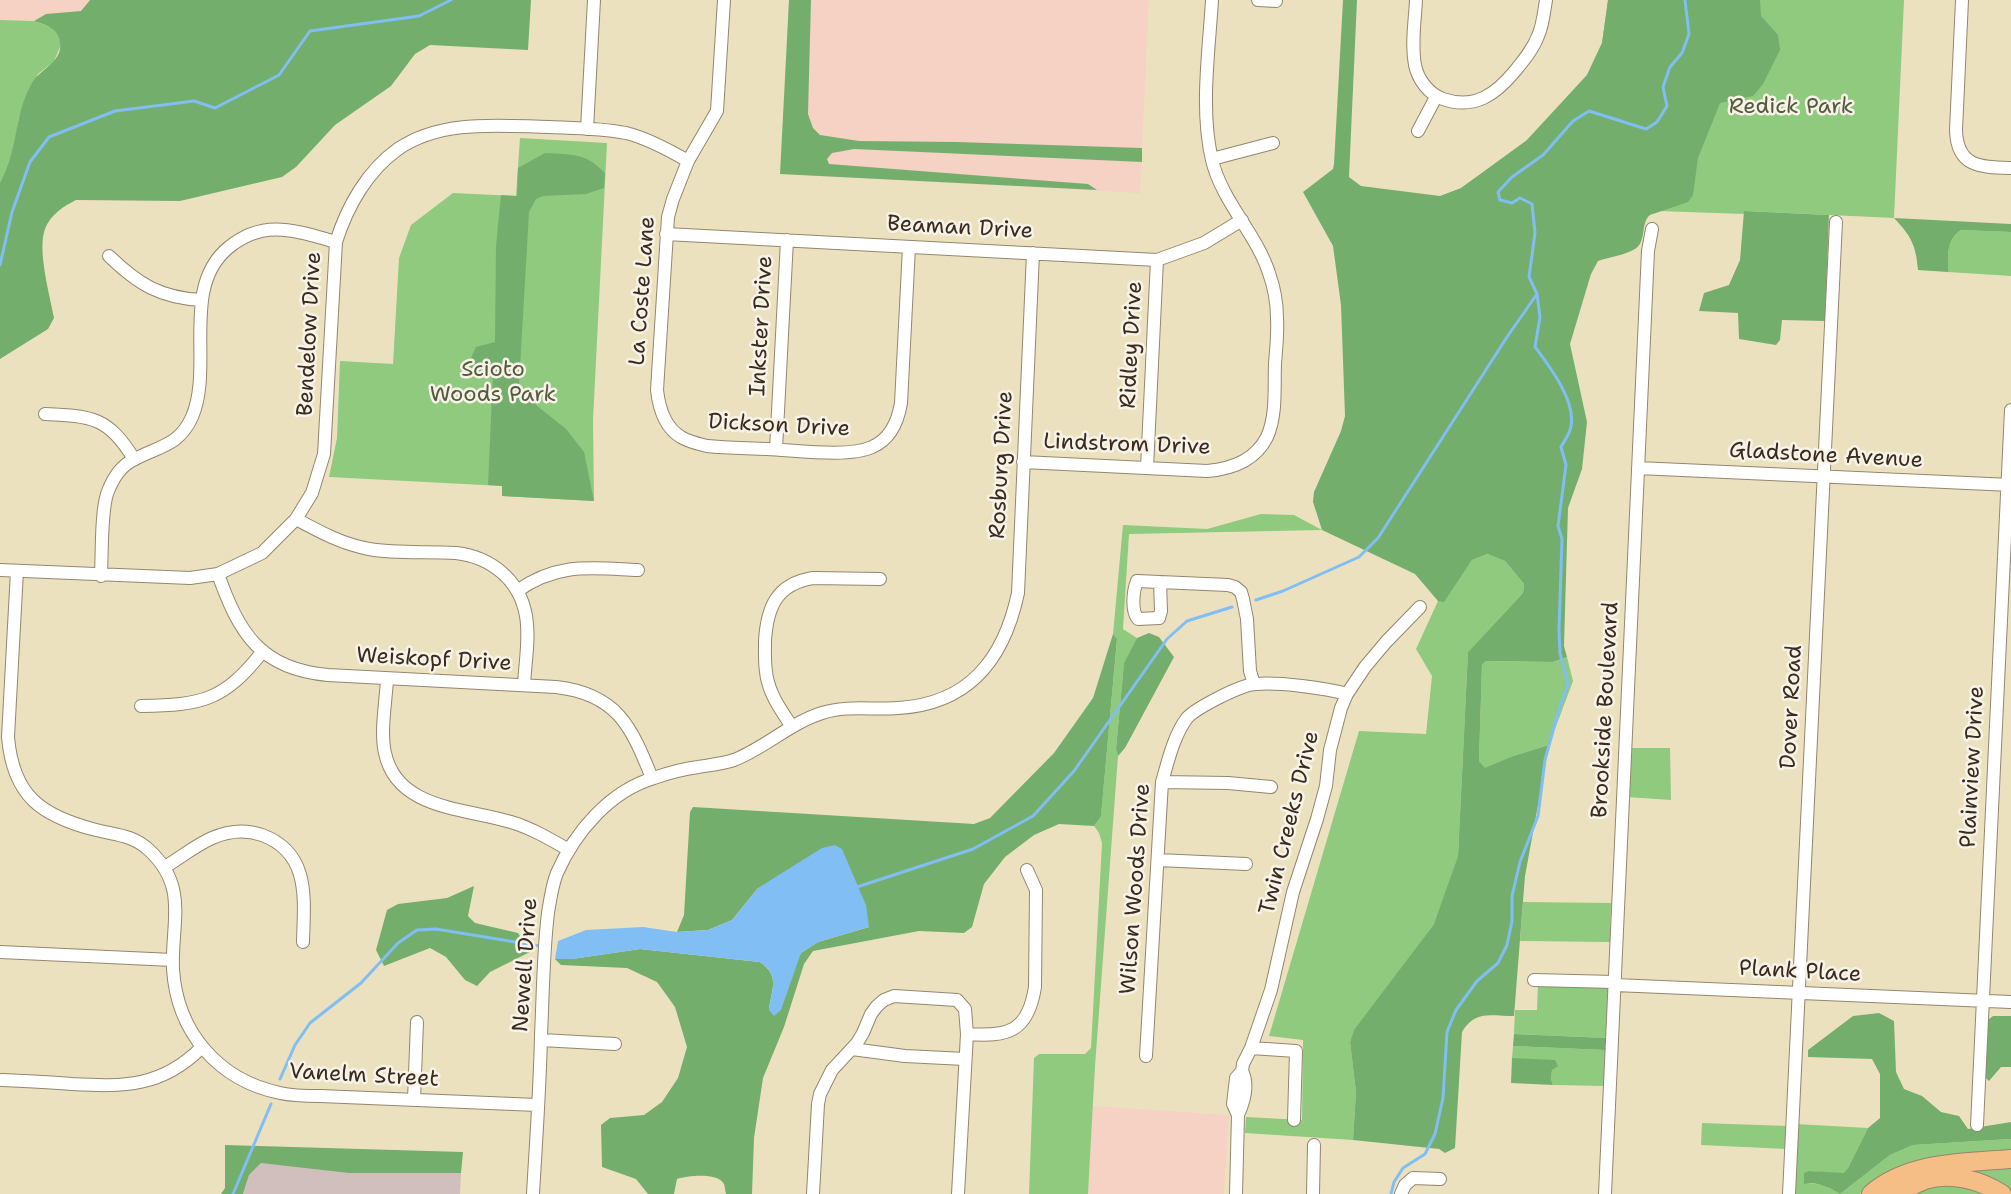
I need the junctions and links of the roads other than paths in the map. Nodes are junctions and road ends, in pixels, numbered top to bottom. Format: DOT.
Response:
graph roads {
  1 [pos="594,0"];
  2 [pos="724,0"];
  3 [pos="1212,0"];
  4 [pos="1258,0"];
  5 [pos="1416,0"];
  6 [pos="1546,0"];
  7 [pos="1962,0"];
  8 [pos="1276,1"];
  9 [pos="1436,97"];
  10 [pos="587,129"];
  11 [pos="1418,130"];
  12 [pos="1273,143"];
  13 [pos="1212,159"];
  14 [pos="688,161"];
  15 [pos="2011,168"];
  16 [pos="1242,220"];
  17 [pos="1836,222"];
  18 [pos="1652,229"];
  19 [pos="666,234"];
  20 [pos="787,240"];
  21 [pos="336,242"];
  22 [pos="909,247"];
  23 [pos="1033,253"];
  24 [pos="109,256"];
  25 [pos="1157,261"];
  26 [pos="202,300"];
  27 [pos="2011,411"];
  28 [pos="45,414"];
  29 [pos="662,415"];
  30 [pos="776,449"];
  31 [pos="134,459"];
  32 [pos="1023,462"];
  33 [pos="1147,468"];
  34 [pos="1638,468"];
  35 [pos="1822,477"];
  36 [pos="2009,485"];
  37 [pos="296,519"];
  38 [pos="0,570"];
  39 [pos="638,570"];
  40 [pos="17,572"];
  41 [pos="218,574"];
  42 [pos="101,576"];
  43 [pos="880,579"];
  44 [pos="1160,582"];
  45 [pos="518,591"];
  46 [pos="1420,607"];
  47 [pos="263,651"];
  48 [pos="983,670"];
  49 [pos="387,679"];
  50 [pos="1254,684"];
  51 [pos="524,685"];
  52 [pos="1347,694"];
  53 [pos="141,706"];
  54 [pos="792,727"];
  55 [pos="652,778"];
  56 [pos="1162,782"];
  57 [pos="1271,787"];
  58 [pos="569,850"];
  59 [pos="1158,860"];
  60 [pos="1246,864"];
  61 [pos="165,867"];
  62 [pos="1027,870"];
  63 [pos="303,942"];
  64 [pos="0,952"];
  65 [pos="173,960"];
  66 [pos="1534,980"];
  67 [pos="1615,984"];
  68 [pos="1800,993"];
  69 [pos="1983,1001"];
  70 [pos="2011,1002"];
  71 [pos="417,1022"];
  72 [pos="967,1034"];
  73 [pos="541,1040"];
  74 [pos="615,1044"];
  75 [pos="201,1048"];
  76 [pos="1251,1048"];
  77 [pos="852,1049"];
  78 [pos="1146,1056"];
  79 [pos="965,1059"];
  80 [pos="2,1080"];
  81 [pos="414,1100"];
  82 [pos="537,1105"];
  83 [pos="1294,1120"];
  84 [pos="1977,1125"];
  85 [pos="1314,1145"];
  86 [pos="2011,1159"];
  87 [pos="1440,1179"];
  88 [pos="533,1194"];
  89 [pos="813,1194"];
  90 [pos="958,1194"];
  91 [pos="1236,1194"];
  92 [pos="1313,1194"];
  93 [pos="1401,1194"];
  94 [pos="1605,1194"];
  95 [pos="1789,1194"];
  96 [pos="1871,1194"];
  97 [pos="1895,1194"];
  98 [pos="2002,1194"];
  1 -- 10 [label="street"];
  2 -- 14 [label="street, La Coste Lane"];
  3 -- 13 [label="street, Lindstrom Drive"];
  4 -- 8 [label="street"];
  5 -- 9 [label="street"];
  6 -- 9 [label="street"];
  7 -- 15 [label="street"];
  9 -- 11 [label="street"];
  10 -- 14 [label="street, Bendelow Drive"];
  10 -- 21 [label="street, Bendelow Drive"];
  12 -- 13 [label="street"];
  13 -- 16 [label="street, Lindstrom Drive"];
  14 -- 19 [label="street, La Coste Lane"];
  16 -- 25 [label="street, Beaman Drive"];
  16 -- 33 [label="street, Lindstrom Drive"];
  17 -- 35 [label="street, Dover Road"];
  18 -- 34 [label="street, Brookside Boulevard"];
  19 -- 20 [label="street, Beaman Drive"];
  19 -- 29 [label="street, La Coste Lane"];
  20 -- 22 [label="street, Beaman Drive"];
  20 -- 30 [label="street, Inkster Drive"];
  21 -- 26 [label="street"];
  21 -- 37 [label="street, Bendelow Drive"];
  22 -- 23 [label="street, Beaman Drive"];
  22 -- 30 [label="street, Dickson Drive"];
  23 -- 25 [label="street, Beaman Drive"];
  23 -- 32 [label="street, Rosburg Drive"];
  24 -- 26 [label="street"];
  25 -- 33 [label="street, Ridley Drive"];
  26 -- 31 [label="street"];
  27 -- 36 [label="street, Plainview Drive"];
  28 -- 31 [label="street"];
  29 -- 30 [label="street, Dickson Drive"];
  31 -- 42 [label="street"];
  32 -- 33 [label="street, Lindstrom Drive"];
  32 -- 48 [label="street, Rosburg Drive"];
  34 -- 35 [label="street, Gladstone Avenue"];
  34 -- 67 [label="street, Brookside Boulevard"];
  35 -- 36 [label="street, Gladstone Avenue"];
  35 -- 68 [label="street, Dover Road"];
  36 -- 69 [label="street, Plainview Drive"];
  37 -- 41 [label="street, Bendelow Drive"];
  37 -- 45 [label="street"];
  38 -- 40 [label="street, Bendelow Drive"];
  39 -- 45 [label="street"];
  40 -- 42 [label="street, Bendelow Drive"];
  40 -- 61 [label="street"];
  41 -- 42 [label="street, Bendelow Drive"];
  41 -- 47 [label="street, Weiskopf Drive"];
  43 -- 54 [label="street"];
  44 -- 50 [label="street"];
  45 -- 51 [label="street"];
  46 -- 52 [label="street, Twin Creeks Drive"];
  47 -- 49 [label="street, Weiskopf Drive"];
  47 -- 53 [label="street"];
  48 -- 54 [label="street, Newell Drive"];
  49 -- 51 [label="street, Weiskopf Drive"];
  49 -- 58 [label="street"];
  50 -- 52 [label="street, Wilson Woods Drive"];
  50 -- 56 [label="street, Wilson Woods Drive"];
  51 -- 55 [label="street, Weiskopf Drive"];
  52 -- 76 [label="street, Twin Creeks Drive"];
  54 -- 55 [label="street, Newell Drive"];
  55 -- 58 [label="street, Newell Drive"];
  56 -- 57 [label="street"];
  56 -- 59 [label="street, Wilson Woods Drive"];
  58 -- 73 [label="street, Newell Drive"];
  59 -- 60 [label="street"];
  59 -- 78 [label="street, Wilson Woods Drive"];
  61 -- 63 [label="street"];
  61 -- 65 [label="street, Vanelm Street"];
  62 -- 72 [label="street"];
  64 -- 65 [label="street"];
  65 -- 75 [label="street, Vanelm Street"];
  66 -- 67 [label="street, Plank Place"];
  67 -- 68 [label="street, Plank Place"];
  67 -- 94 [label="street, Brookside Boulevard"];
  68 -- 69 [label="street, Plank Place"];
  68 -- 95 [label="street, Dover Road"];
  69 -- 70 [label="street, Plank Place"];
  69 -- 84 [label="street, Plainview Drive"];
  71 -- 81 [label="street"];
  72 -- 77 [label="street"];
  72 -- 79 [label="street"];
  73 -- 74 [label="street"];
  73 -- 82 [label="street, Newell Drive"];
  75 -- 80 [label="street"];
  75 -- 81 [label="street, Vanelm Street"];
  76 -- 83 [label="street"];
  76 -- 91 [label="street, Twin Creeks Drive"];
  77 -- 79 [label="street"];
  77 -- 89 [label="street"];
  79 -- 90 [label="street"];
  81 -- 82 [label="street, Vanelm Street"];
  82 -- 88 [label="street, Newell Drive"];
  85 -- 92 [label="street"];
  86 -- 96 [label="highway"];
  87 -- 93 [label="street"];
  97 -- 98 [label="highway"];
}
